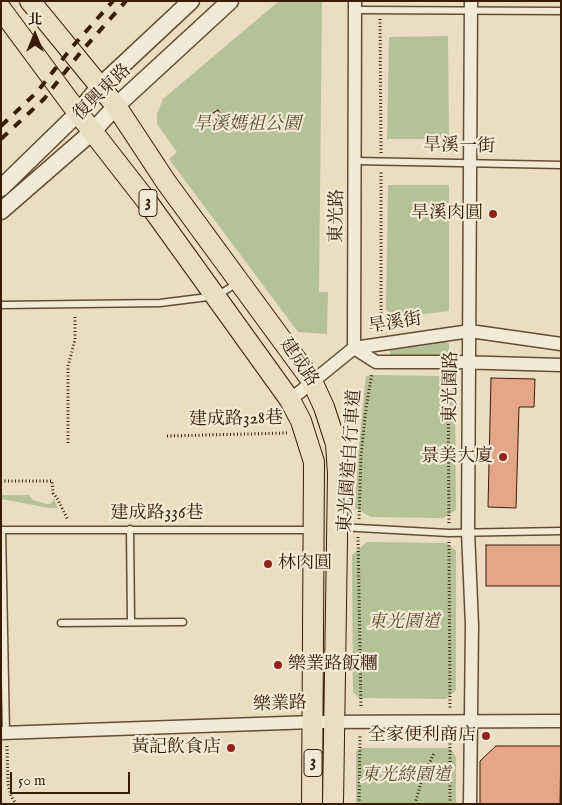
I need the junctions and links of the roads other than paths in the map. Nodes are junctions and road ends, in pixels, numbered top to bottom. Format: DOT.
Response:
graph roads {
  1 [pos="30,1"];
  2 [pos="191,1"];
  3 [pos="230,1"];
  4 [pos="356,5"];
  5 [pos="471,6"];
  6 [pos="1,9"];
  7 [pos="561,11"];
  8 [pos="99,88"];
  9 [pos="116,106"];
  10 [pos="78,113"];
  11 [pos="92,131"];
  12 [pos="356,161"];
  13 [pos="470,162"];
  14 [pos="561,164"];
  15 [pos="1,188"];
  16 [pos="1,211"];
  17 [pos="239,282"];
  18 [pos="216,296"];
  19 [pos="1,305"];
  20 [pos="470,330"];
  21 [pos="561,344"];
  22 [pos="354,348"];
  23 [pos="462,363"];
  24 [pos="561,365"];
  25 [pos="312,380"];
  26 [pos="290,400"];
  27 [pos="336,526"];
  28 [pos="130,529"];
  29 [pos="1,530"];
  30 [pos="314,530"];
  31 [pos="561,531"];
  32 [pos="468,532"];
  33 [pos="131,622"];
  34 [pos="183,622"];
  35 [pos="61,623"];
  36 [pos="561,721"];
  37 [pos="323,722"];
  38 [pos="472,722"];
  39 [pos="4,733"];
  40 [pos="312,804"];
  41 [pos="333,804"];
  42 [pos="470,804"];
  1 -- 8 [label="main road, 建成路 / 3"];
  2 -- 8 [label="street, 復興東路"];
  3 -- 9 [label="street, 復興東路"];
  4 -- 5 [label="lane"];
  4 -- 12 [label="street, 東光路"];
  5 -- 7 [label="lane"];
  5 -- 13 [label="street, 東光園路"];
  6 -- 10 [label="main road, 建成路 / 3"];
  8 -- 9 [label="main road, 建成路 / 3"];
  8 -- 10 [label="street, 復興東路"];
  9 -- 11 [label="street, 復興東路"];
  9 -- 17 [label="main road, 建成路 / 3"];
  10 -- 11 [label="main road, 建成路 / 3"];
  10 -- 15 [label="street, 復興東路"];
  11 -- 16 [label="street, 復興東路"];
  11 -- 18 [label="main road, 建成路 / 3"];
  12 -- 13 [label="lane, 旱溪一街"];
  12 -- 22 [label="street, 東光路"];
  13 -- 14 [label="lane, 旱溪一街"];
  13 -- 20 [label="street, 東光園路"];
  17 -- 18 [label="lane"];
  17 -- 25 [label="main road, 建成路 / 3"];
  18 -- 19 [label="lane"];
  18 -- 26 [label="main road, 建成路 / 3"];
  20 -- 21 [label="street, 旱溪街"];
  20 -- 22 [label="street, 旱溪街"];
  20 -- 23 [label="street, 東光園路"];
  22 -- 23 [label="street, 旱溪街"];
  22 -- 25 [label="street"];
  23 -- 24 [label="street, 旱溪街"];
  23 -- 32 [label="street, 東光園路"];
  25 -- 26 [label="street"];
  25 -- 27 [label="main road, 建成路 / 3"];
  26 -- 30 [label="main road, 建成路 / 3"];
  27 -- 32 [label="lane"];
  27 -- 37 [label="main road, 建成路 / 3"];
  28 -- 29 [label="lane, 建成路336巷"];
  28 -- 30 [label="lane, 建成路336巷"];
  28 -- 33 [label="lane"];
  29 -- 39 [label="lane"];
  30 -- 37 [label="main road, 建成路 / 3"];
  31 -- 32 [label="lane"];
  32 -- 38 [label="street, 東光園路"];
  33 -- 34 [label="lane"];
  33 -- 35 [label="lane"];
  36 -- 38 [label="street, 樂業路"];
  37 -- 38 [label="street, 樂業路"];
  37 -- 39 [label="street, 樂業路"];
  37 -- 40 [label="main road, 建成路 / 3"];
  37 -- 41 [label="main road, 建成路 / 3"];
  38 -- 42 [label="street, 東光園路"];
}
